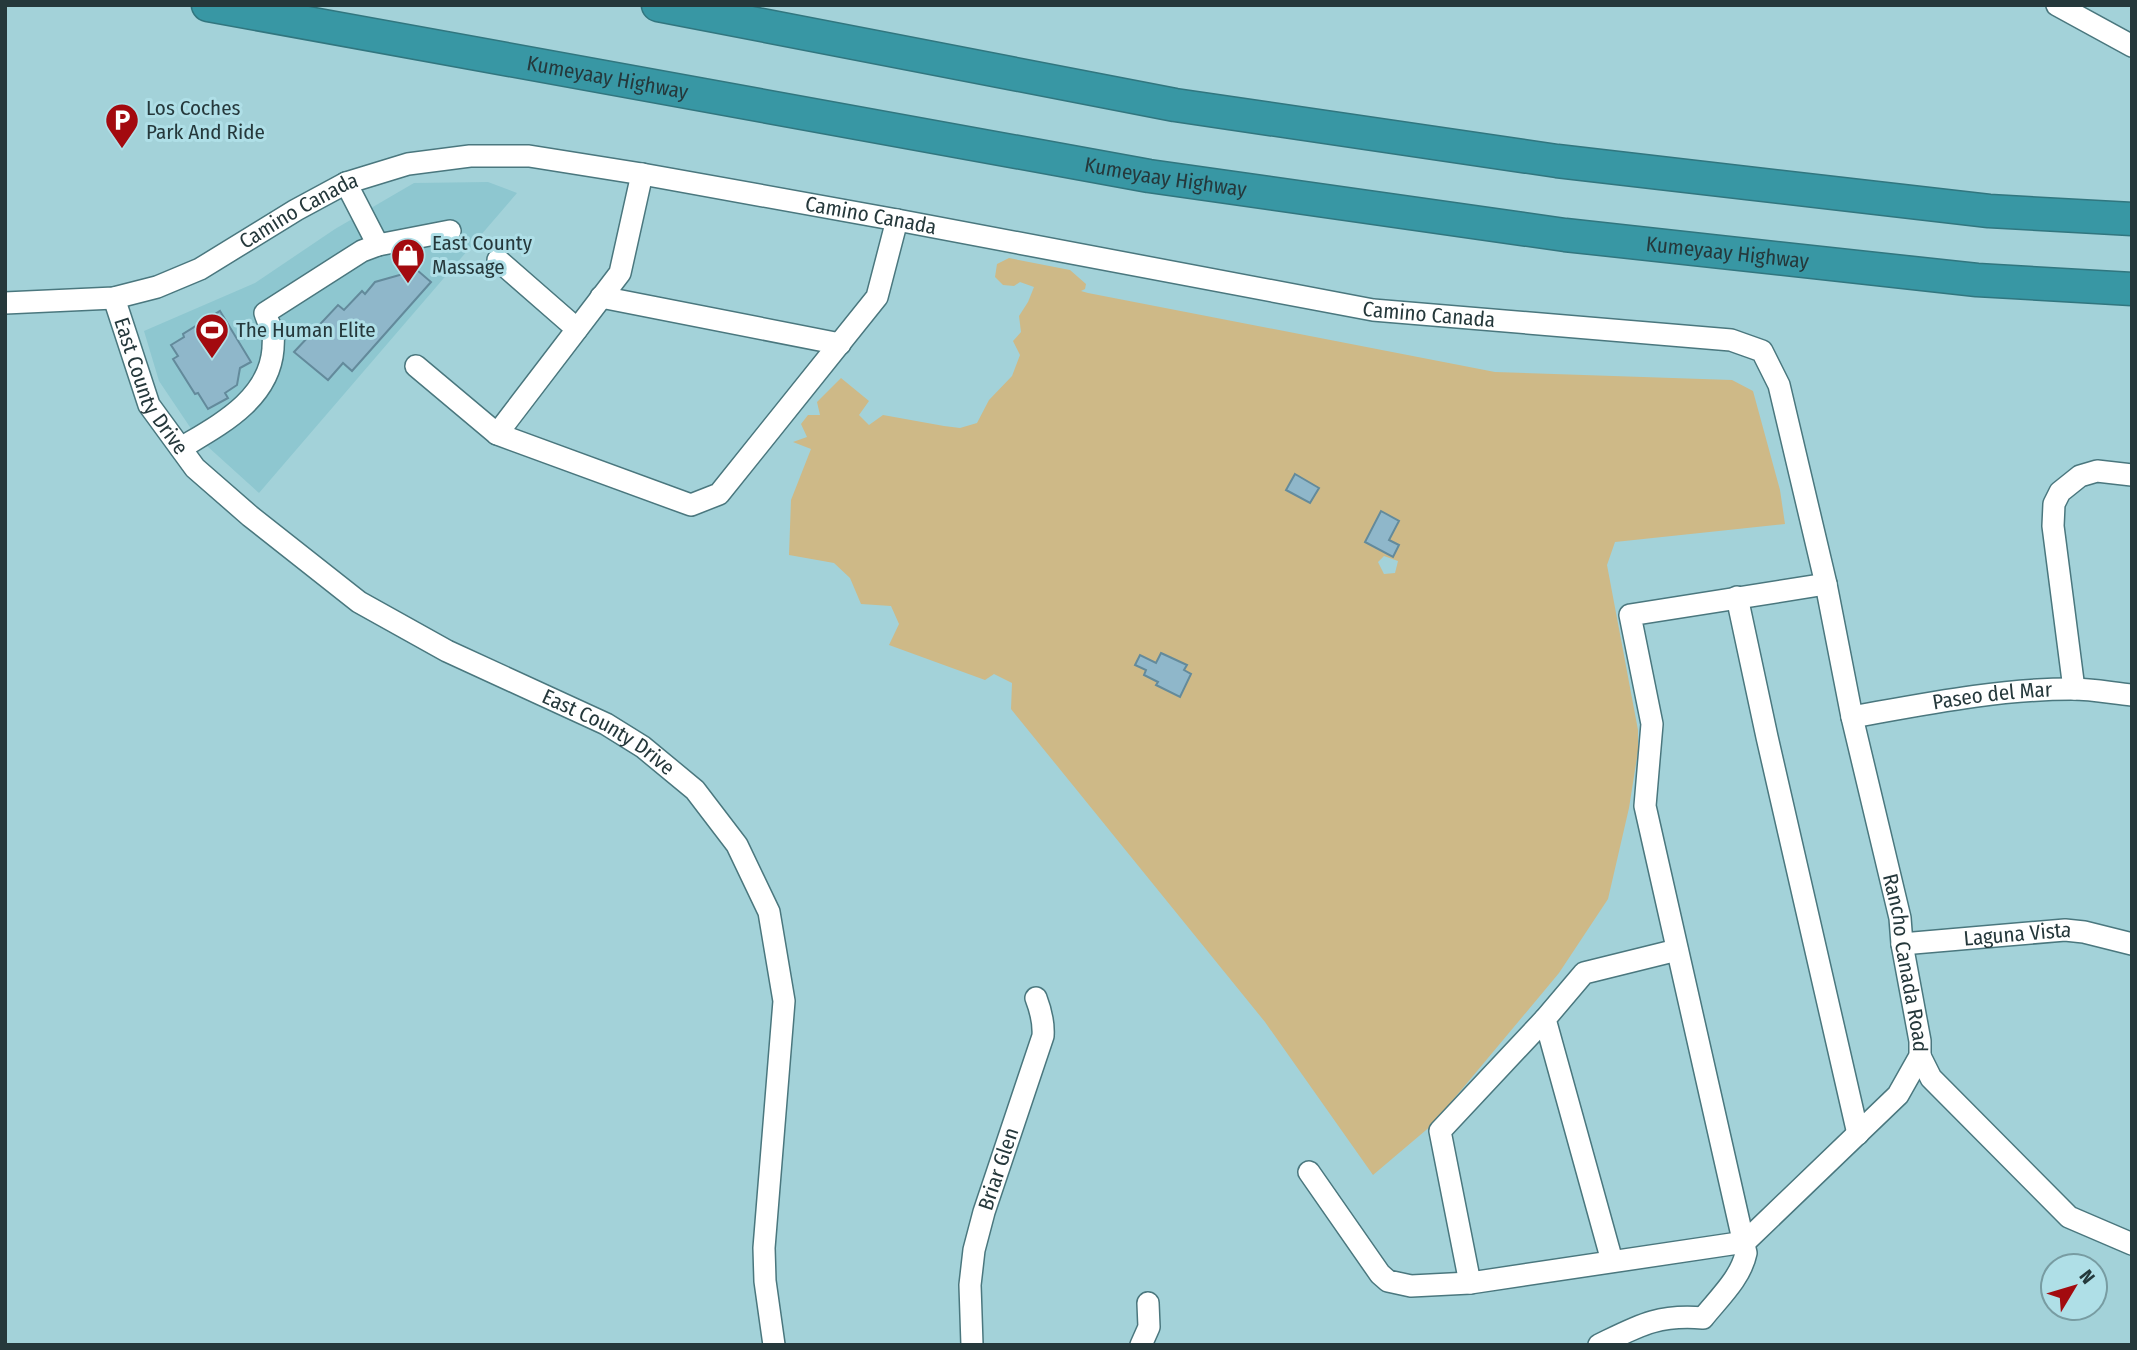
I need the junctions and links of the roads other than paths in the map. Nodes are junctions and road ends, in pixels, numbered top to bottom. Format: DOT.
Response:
graph roads {
  1 [pos="208,5"];
  2 [pos="658,5"];
  3 [pos="2057,5"];
  4 [pos="2132,46"];
  5 [pos="642,174"];
  6 [pos="346,183"];
  7 [pos="2132,219"];
  8 [pos="897,220"];
  9 [pos="450,231"];
  10 [pos="377,245"];
  11 [pos="498,260"];
  12 [pos="2132,289"];
  13 [pos="601,297"];
  14 [pos="114,298"];
  15 [pos="5,303"];
  16 [pos="577,329"];
  17 [pos="840,344"];
  18 [pos="1762,351"];
  19 [pos="416,366"];
  20 [pos="497,433"];
  21 [pos="181,448"];
  22 [pos="2132,475"];
  23 [pos="1826,584"];
  24 [pos="1737,597"];
  25 [pos="2074,689"];
  26 [pos="2132,695"];
  27 [pos="1852,717"];
  28 [pos="1902,944"];
  29 [pos="2132,944"];
  30 [pos="1677,950"];
  31 [pos="1037,998"];
  32 [pos="1545,1019"];
  33 [pos="1920,1056"];
  34 [pos="1858,1134"];
  35 [pos="1309,1172"];
  36 [pos="1745,1242"];
  37 [pos="2132,1244"];
  38 [pos="1612,1261"];
  39 [pos="1470,1283"];
  40 [pos="1148,1303"];
  41 [pos="774,1345"];
  42 [pos="972,1345"];
  43 [pos="1141,1345"];
  44 [pos="1600,1345"];
  1 -- 12 [label="highway, Kumeyaay Highway"];
  2 -- 7 [label="highway"];
  3 -- 4 [label="street"];
  5 -- 6 [label="street, Camino Canada"];
  5 -- 8 [label="street, Camino Canada"];
  5 -- 13 [label="street"];
  6 -- 10 [label="street"];
  6 -- 14 [label="street, Camino Canada"];
  8 -- 17 [label="street"];
  8 -- 18 [label="street, Camino Canada"];
  9 -- 10 [label="street"];
  10 -- 21 [label="street"];
  11 -- 16 [label="street"];
  13 -- 16 [label="street"];
  13 -- 17 [label="street"];
  14 -- 15 [label="street, Camino Canada"];
  14 -- 21 [label="street, East County Drive"];
  16 -- 20 [label="street"];
  17 -- 20 [label="street"];
  18 -- 23 [label="street, Rancho Canada Road"];
  19 -- 20 [label="street"];
  21 -- 41 [label="street, East County Drive"];
  22 -- 25 [label="street"];
  23 -- 24 [label="street"];
  23 -- 27 [label="street, Rancho Canada Road"];
  24 -- 30 [label="street"];
  24 -- 34 [label="street"];
  25 -- 26 [label="street, Paseo del Mar"];
  25 -- 27 [label="street, Paseo del Mar"];
  27 -- 28 [label="street, Rancho Canada Road"];
  28 -- 29 [label="street, Laguna Vista"];
  28 -- 33 [label="street, Rancho Canada Road"];
  30 -- 32 [label="street"];
  30 -- 36 [label="street"];
  31 -- 42 [label="street, Briar Glen"];
  32 -- 38 [label="street"];
  32 -- 39 [label="street"];
  33 -- 34 [label="street, Rancho Canada Road"];
  33 -- 37 [label="street"];
  34 -- 36 [label="street, Rancho Canada Road"];
  35 -- 39 [label="street"];
  36 -- 38 [label="street"];
  36 -- 44 [label="street"];
  38 -- 39 [label="street"];
  40 -- 43 [label="street"];
}
